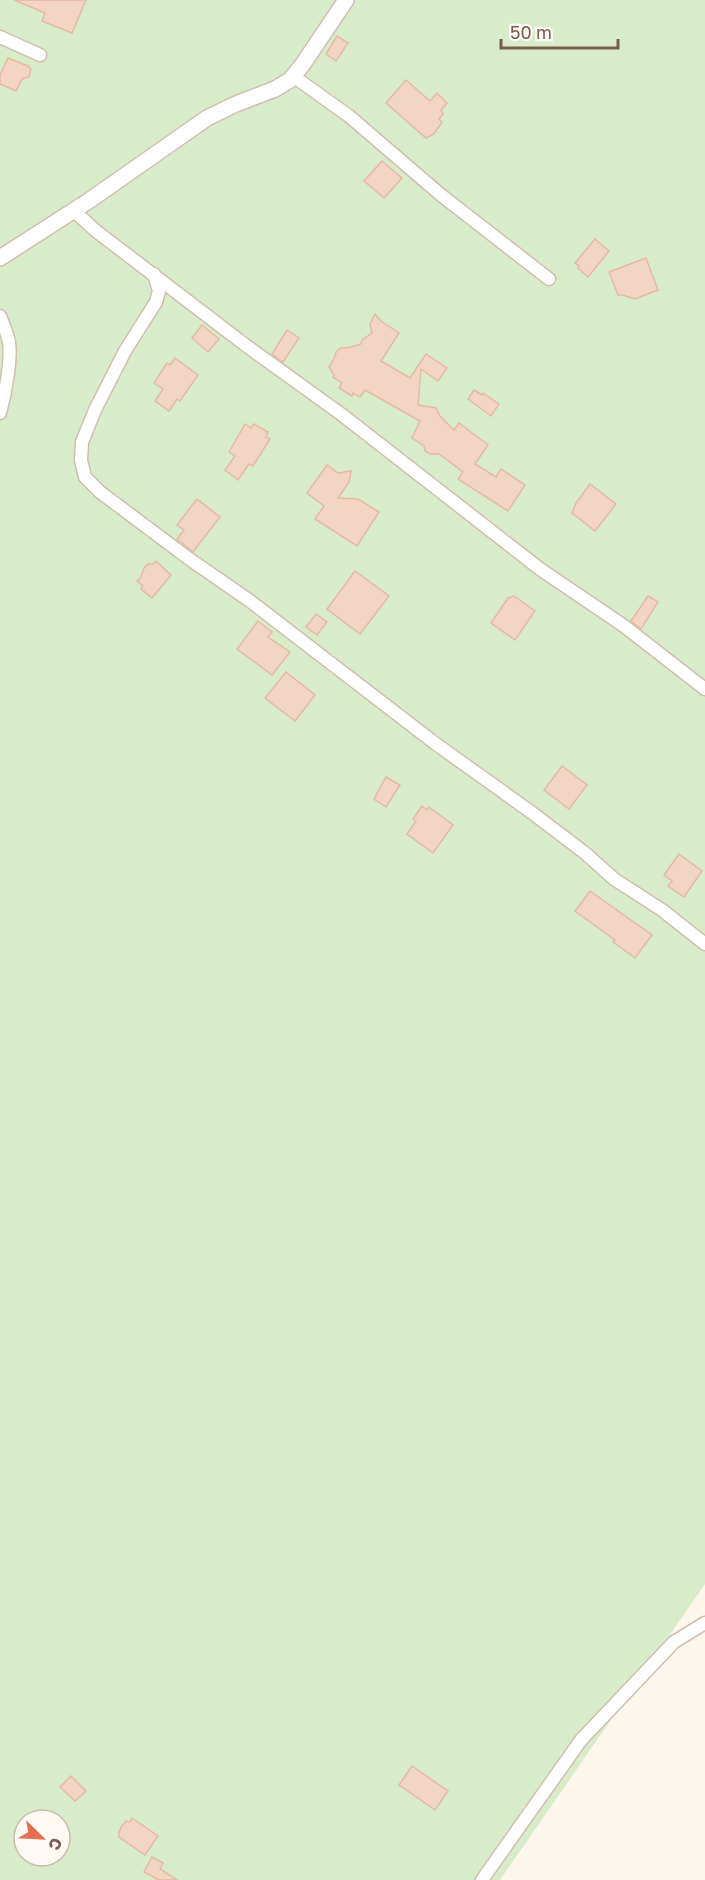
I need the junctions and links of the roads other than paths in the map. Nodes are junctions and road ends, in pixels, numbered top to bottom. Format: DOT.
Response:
graph roads {
  1 [pos="346,0"];
  2 [pos="0,37"];
  3 [pos="40,55"];
  4 [pos="293,76"];
  5 [pos="74,211"];
  6 [pos="0,258"];
  7 [pos="154,274"];
  8 [pos="549,279"];
  9 [pos="0,316"];
  10 [pos="0,413"];
  11 [pos="705,689"];
  12 [pos="705,944"];
  13 [pos="705,1623"];
  14 [pos="482,1880"];
  1 -- 4 [label="street"];
  2 -- 3 [label="street"];
  4 -- 5 [label="street"];
  4 -- 8 [label="street"];
  5 -- 6 [label="street"];
  5 -- 7 [label="street"];
  7 -- 11 [label="street"];
  7 -- 12 [label="street"];
  9 -- 10 [label="street"];
  13 -- 14 [label="street"];
}
